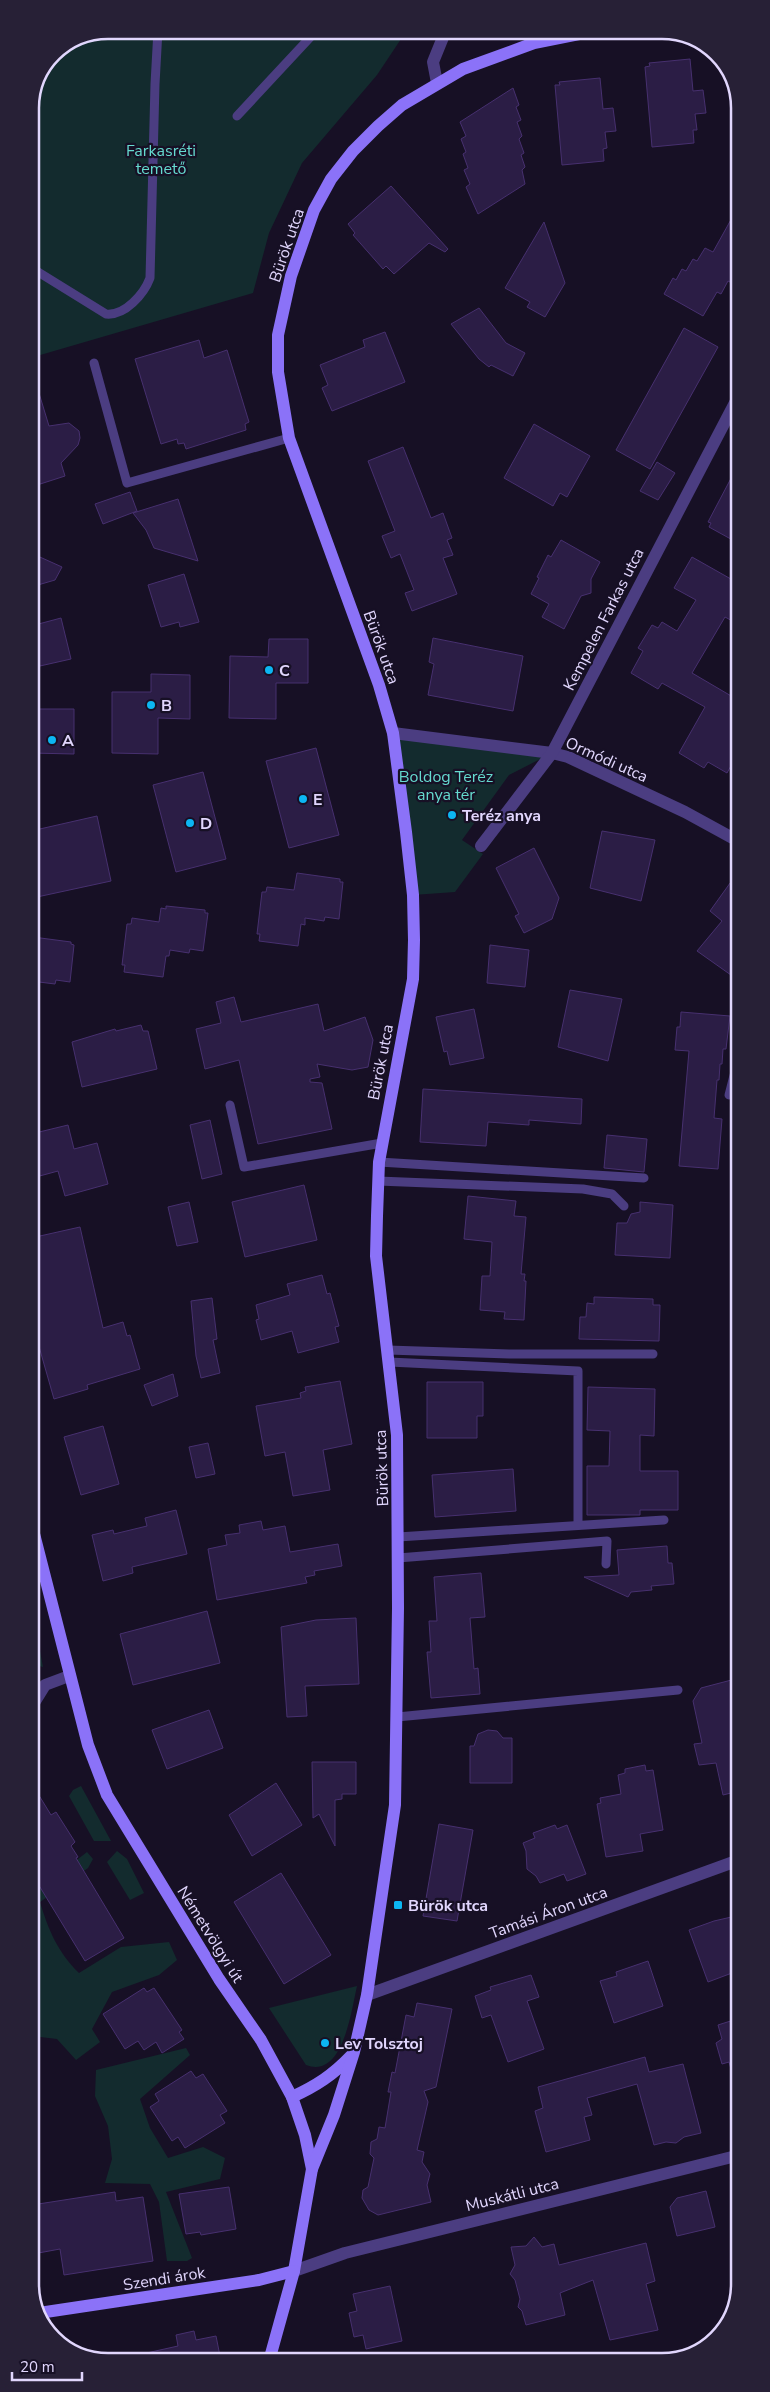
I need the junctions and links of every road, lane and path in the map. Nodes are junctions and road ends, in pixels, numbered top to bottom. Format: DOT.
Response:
graph roads {
  1 [pos="158,39"];
  2 [pos="310,39"];
  3 [pos="442,39"];
  4 [pos="551,39"];
  5 [pos="437,83"];
  6 [pos="237,116"];
  7 [pos="39,273"];
  8 [pos="94,363"];
  9 [pos="731,410"];
  10 [pos="289,438"];
  11 [pos="393,733"];
  12 [pos="552,752"];
  13 [pos="731,837"];
  14 [pos="481,846"];
  15 [pos="731,1090"];
  16 [pos="730,1095"];
  17 [pos="230,1105"];
  18 [pos="382,1143"];
  19 [pos="379,1162"];
  20 [pos="644,1178"];
  21 [pos="378,1181"];
  22 [pos="624,1206"];
  23 [pos="653,1354"];
  24 [pos="388,1356"];
  25 [pos="664,1520"];
  26 [pos="578,1525"];
  27 [pos="398,1537"];
  28 [pos="39,1554"];
  29 [pos="398,1558"];
  30 [pos="606,1564"];
  31 [pos="69,1676"];
  32 [pos="678,1690"];
  33 [pos="39,1695"];
  34 [pos="397,1716"];
  35 [pos="731,1863"];
  36 [pos="367,1995"];
  37 [pos="354,2052"];
  38 [pos="292,2097"];
  39 [pos="731,2157"];
  40 [pos="312,2170"];
  41 [pos="294,2271"];
  42 [pos="45,2312"];
  43 [pos="272,2353"];
  1 -- 7 [label="lane"];
  2 -- 6 [label="lane"];
  3 -- 5 [label="street"];
  4 -- 5 [label="street, Bürök utca"];
  5 -- 10 [label="street, Bürök utca"];
  8 -- 10 [label="lane"];
  9 -- 12 [label="street, Kempelen Farkas utca"];
  10 -- 11 [label="street, Bürök utca"];
  11 -- 12 [label="street, Ormódi utca"];
  11 -- 18 [label="street, Bürök utca"];
  12 -- 13 [label="street, Ormódi utca"];
  12 -- 14 [label="street, Kempelen Farkas utca"];
  15 -- 16 [label="lane"];
  17 -- 18 [label="lane"];
  18 -- 19 [label="street, Bürök utca"];
  19 -- 20 [label="lane"];
  19 -- 21 [label="street, Bürök utca"];
  21 -- 22 [label="lane"];
  21 -- 24 [label="street, Bürök utca"];
  23 -- 24 [label="lane"];
  24 -- 26 [label="lane"];
  24 -- 27 [label="street, Bürök utca"];
  25 -- 26 [label="lane"];
  26 -- 27 [label="lane"];
  27 -- 29 [label="street, Bürök utca"];
  28 -- 31 [label="street, Németvölgyi út"];
  29 -- 30 [label="lane"];
  29 -- 34 [label="street, Bürök utca"];
  31 -- 33 [label="street"];
  31 -- 38 [label="street, Németvölgyi út"];
  32 -- 34 [label="lane"];
  34 -- 36 [label="street, Bürök utca"];
  35 -- 36 [label="street, Tamási Áron utca"];
  36 -- 37 [label="street, Bürök utca"];
  37 -- 38 [label="street"];
  37 -- 40 [label="street, Bürök utca"];
  38 -- 40 [label="street, Németvölgyi út"];
  39 -- 41 [label="street, Muskátli utca"];
  40 -- 41 [label="street, Németvölgyi út"];
  41 -- 42 [label="street, Szendi árok"];
  41 -- 43 [label="street, Németvölgyi út"];
}
